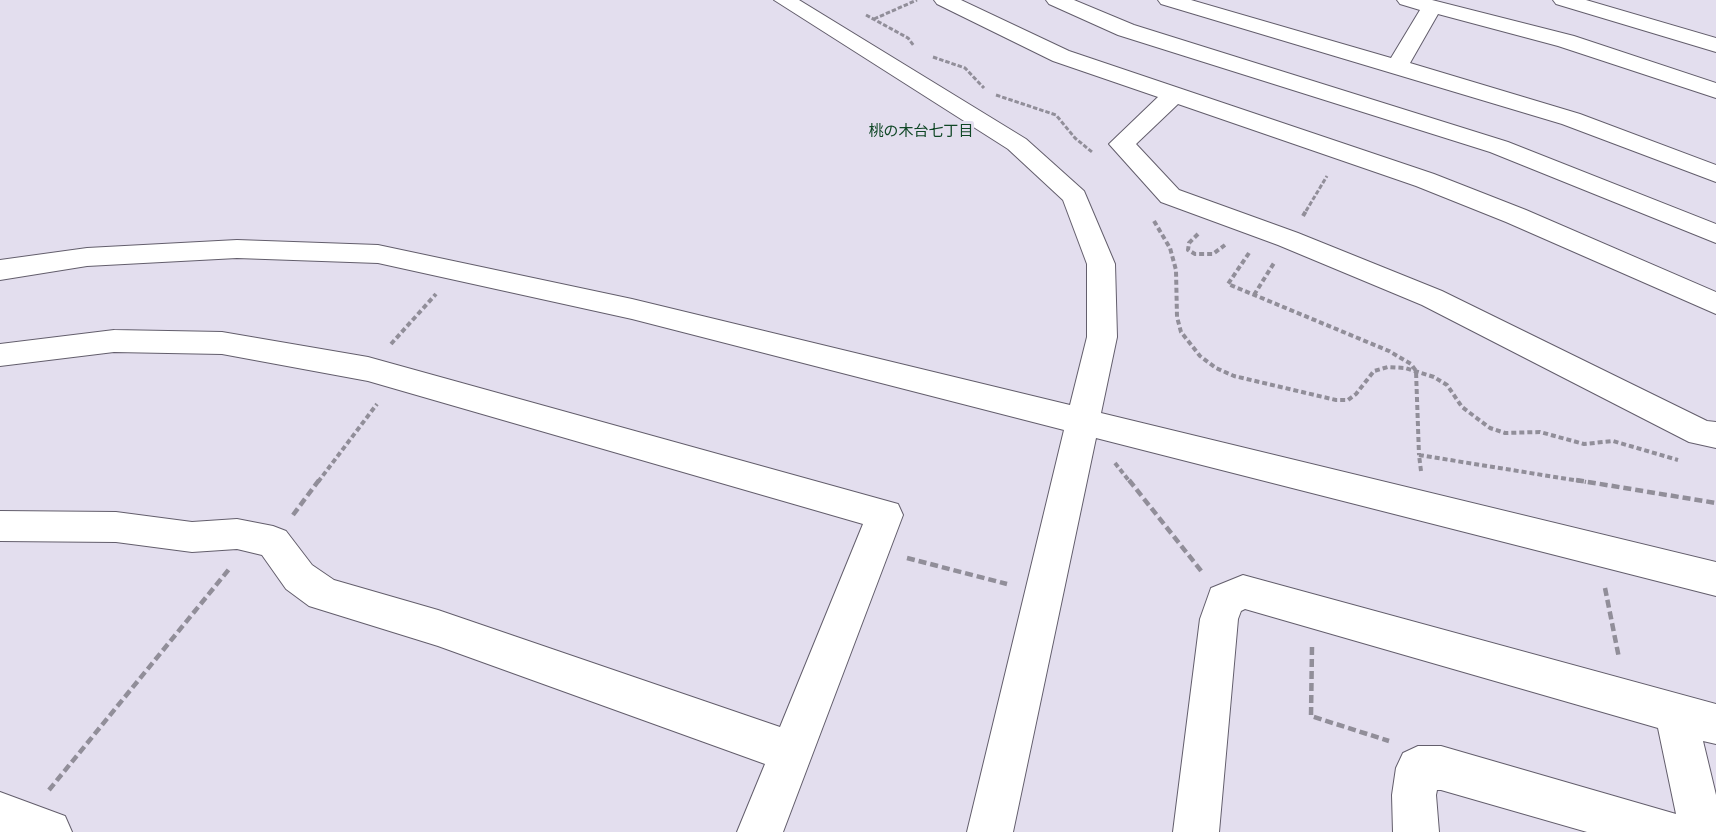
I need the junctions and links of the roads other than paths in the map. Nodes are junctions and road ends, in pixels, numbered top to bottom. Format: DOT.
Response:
graph roads {
  1 [pos="784,0"];
  2 [pos="944,0"];
  3 [pos="1056,0"];
  4 [pos="1168,0"];
  5 [pos="1407,0"];
  6 [pos="1563,0"];
  7 [pos="1432,7"];
  8 [pos="1716,45"];
  9 [pos="1397,67"];
  10 [pos="1716,91"];
  11 [pos="1173,95"];
  12 [pos="1716,174"];
  13 [pos="1716,234"];
  14 [pos="0,270"];
  15 [pos="1716,304"];
  16 [pos="0,355"];
  17 [pos="1082,421"];
  18 [pos="1716,435"];
  19 [pos="0,525"];
  20 [pos="1716,579"];
  21 [pos="1676,713"];
  22 [pos="1716,724"];
  23 [pos="791,752"];
  24 [pos="760,832"];
  25 [pos="990,832"];
  26 [pos="1196,832"];
  27 [pos="1416,832"];
  28 [pos="1664,832"];
  29 [pos="1702,832"];
  1 -- 17 [label="street"];
  2 -- 11 [label="street"];
  3 -- 13 [label="street"];
  4 -- 9 [label="street"];
  5 -- 7 [label="street"];
  6 -- 8 [label="street"];
  7 -- 9 [label="street"];
  7 -- 10 [label="street"];
  9 -- 12 [label="street"];
  11 -- 15 [label="street"];
  11 -- 18 [label="street"];
  14 -- 17 [label="street"];
  16 -- 23 [label="street"];
  17 -- 20 [label="street"];
  17 -- 25 [label="street"];
  19 -- 23 [label="street"];
  21 -- 22 [label="street"];
  21 -- 26 [label="street"];
  21 -- 29 [label="street"];
  23 -- 24 [label="street"];
  27 -- 28 [label="street"];
}
